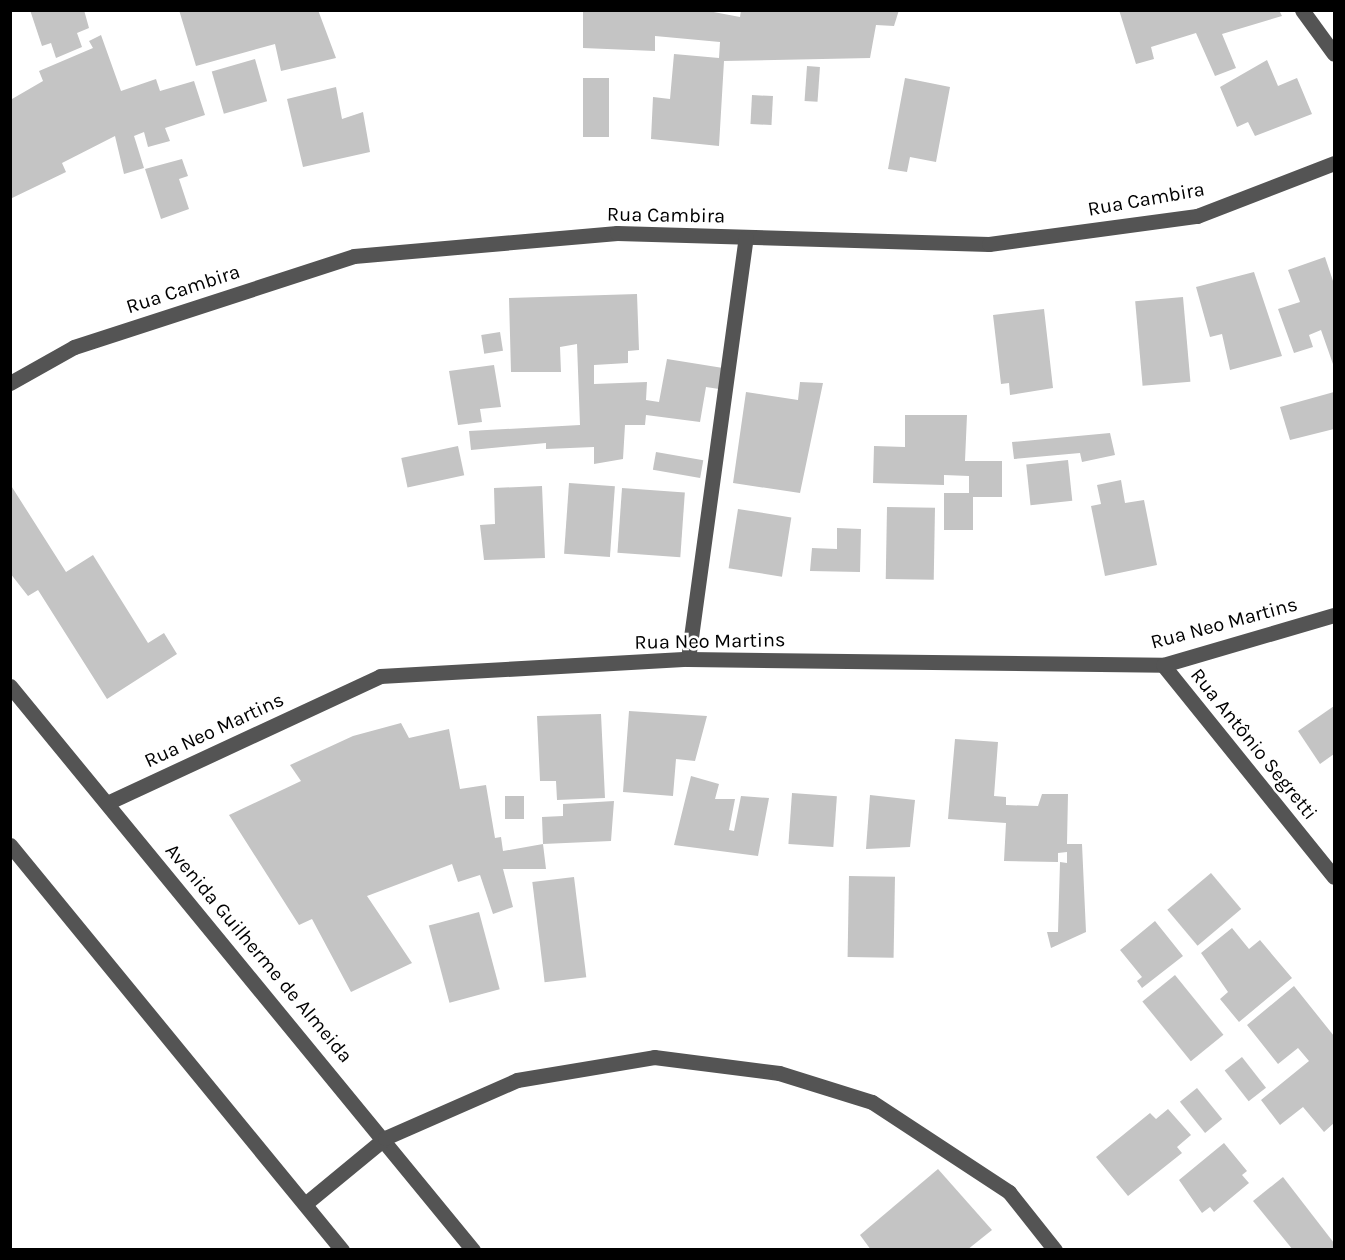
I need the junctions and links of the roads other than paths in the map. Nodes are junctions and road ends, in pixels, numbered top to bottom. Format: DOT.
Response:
graph roads {
  1 [pos="1302,10"];
  2 [pos="1335,54"];
  3 [pos="1335,163"];
  4 [pos="746,237"];
  5 [pos="10,382"];
  6 [pos="1335,615"];
  7 [pos="688,659"];
  8 [pos="1163,665"];
  9 [pos="10,686"];
  10 [pos="107,803"];
  11 [pos="10,845"];
  12 [pos="1335,878"];
  13 [pos="384,1138"];
  14 [pos="305,1204"];
  15 [pos="342,1250"];
  16 [pos="472,1250"];
  17 [pos="1055,1250"];
  1 -- 2 [label="street"];
  3 -- 4 [label="street, Rua Cambira"];
  4 -- 5 [label="street, Rua Cambira"];
  4 -- 7 [label="street"];
  6 -- 8 [label="street, Rua Neo Martins"];
  7 -- 8 [label="street, Rua Neo Martins"];
  7 -- 10 [label="street, Rua Neo Martins"];
  8 -- 12 [label="street, Rua Antônio Segretti"];
  9 -- 10 [label="street, Avenida Guilherme de Almeida"];
  10 -- 13 [label="street, Avenida Guilherme de Almeida"];
  11 -- 14 [label="street"];
  13 -- 14 [label="street"];
  13 -- 16 [label="street, Avenida Guilherme de Almeida"];
  13 -- 17 [label="street"];
  14 -- 15 [label="street"];
}
